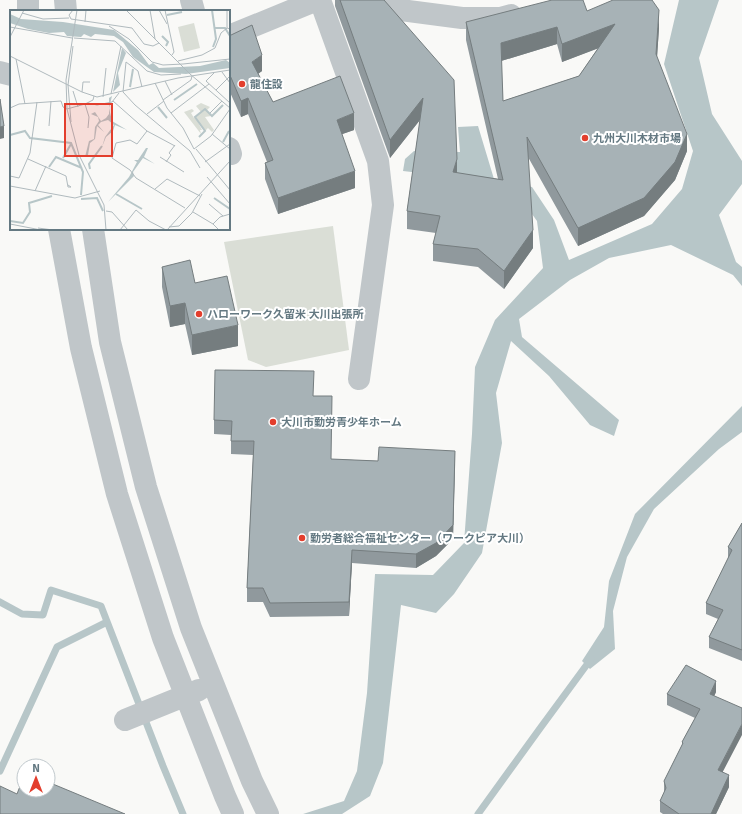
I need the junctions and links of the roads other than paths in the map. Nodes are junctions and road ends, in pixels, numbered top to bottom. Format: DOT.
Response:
graph roads {
  1 [pos="65,0"];
  2 [pos="191,0"];
  3 [pos="319,0"];
  4 [pos="389,0"];
  5 [pos="66,10"];
  6 [pos="194,10"];
  7 [pos="532,10"];
  8 [pos="230,36"];
  9 [pos="0,72"];
  10 [pos="10,75"];
  11 [pos="60,230"];
  12 [pos="93,230"];
  13 [pos="358,380"];
  14 [pos="213,683"];
  15 [pos="186,696"];
  16 [pos="137,716"];
  17 [pos="233,814"];
  18 [pos="268,814"];
  1 -- 5 [label="street"];
  2 -- 6 [label="street"];
  3 -- 8 [label="street"];
  3 -- 13 [label="street"];
  4 -- 7 [label="street"];
  9 -- 10 [label="street"];
  11 -- 15 [label="street"];
  12 -- 14 [label="street"];
  14 -- 15 [label="street"];
  14 -- 18 [label="street"];
  15 -- 16 [label="street"];
  15 -- 17 [label="street"];
}
